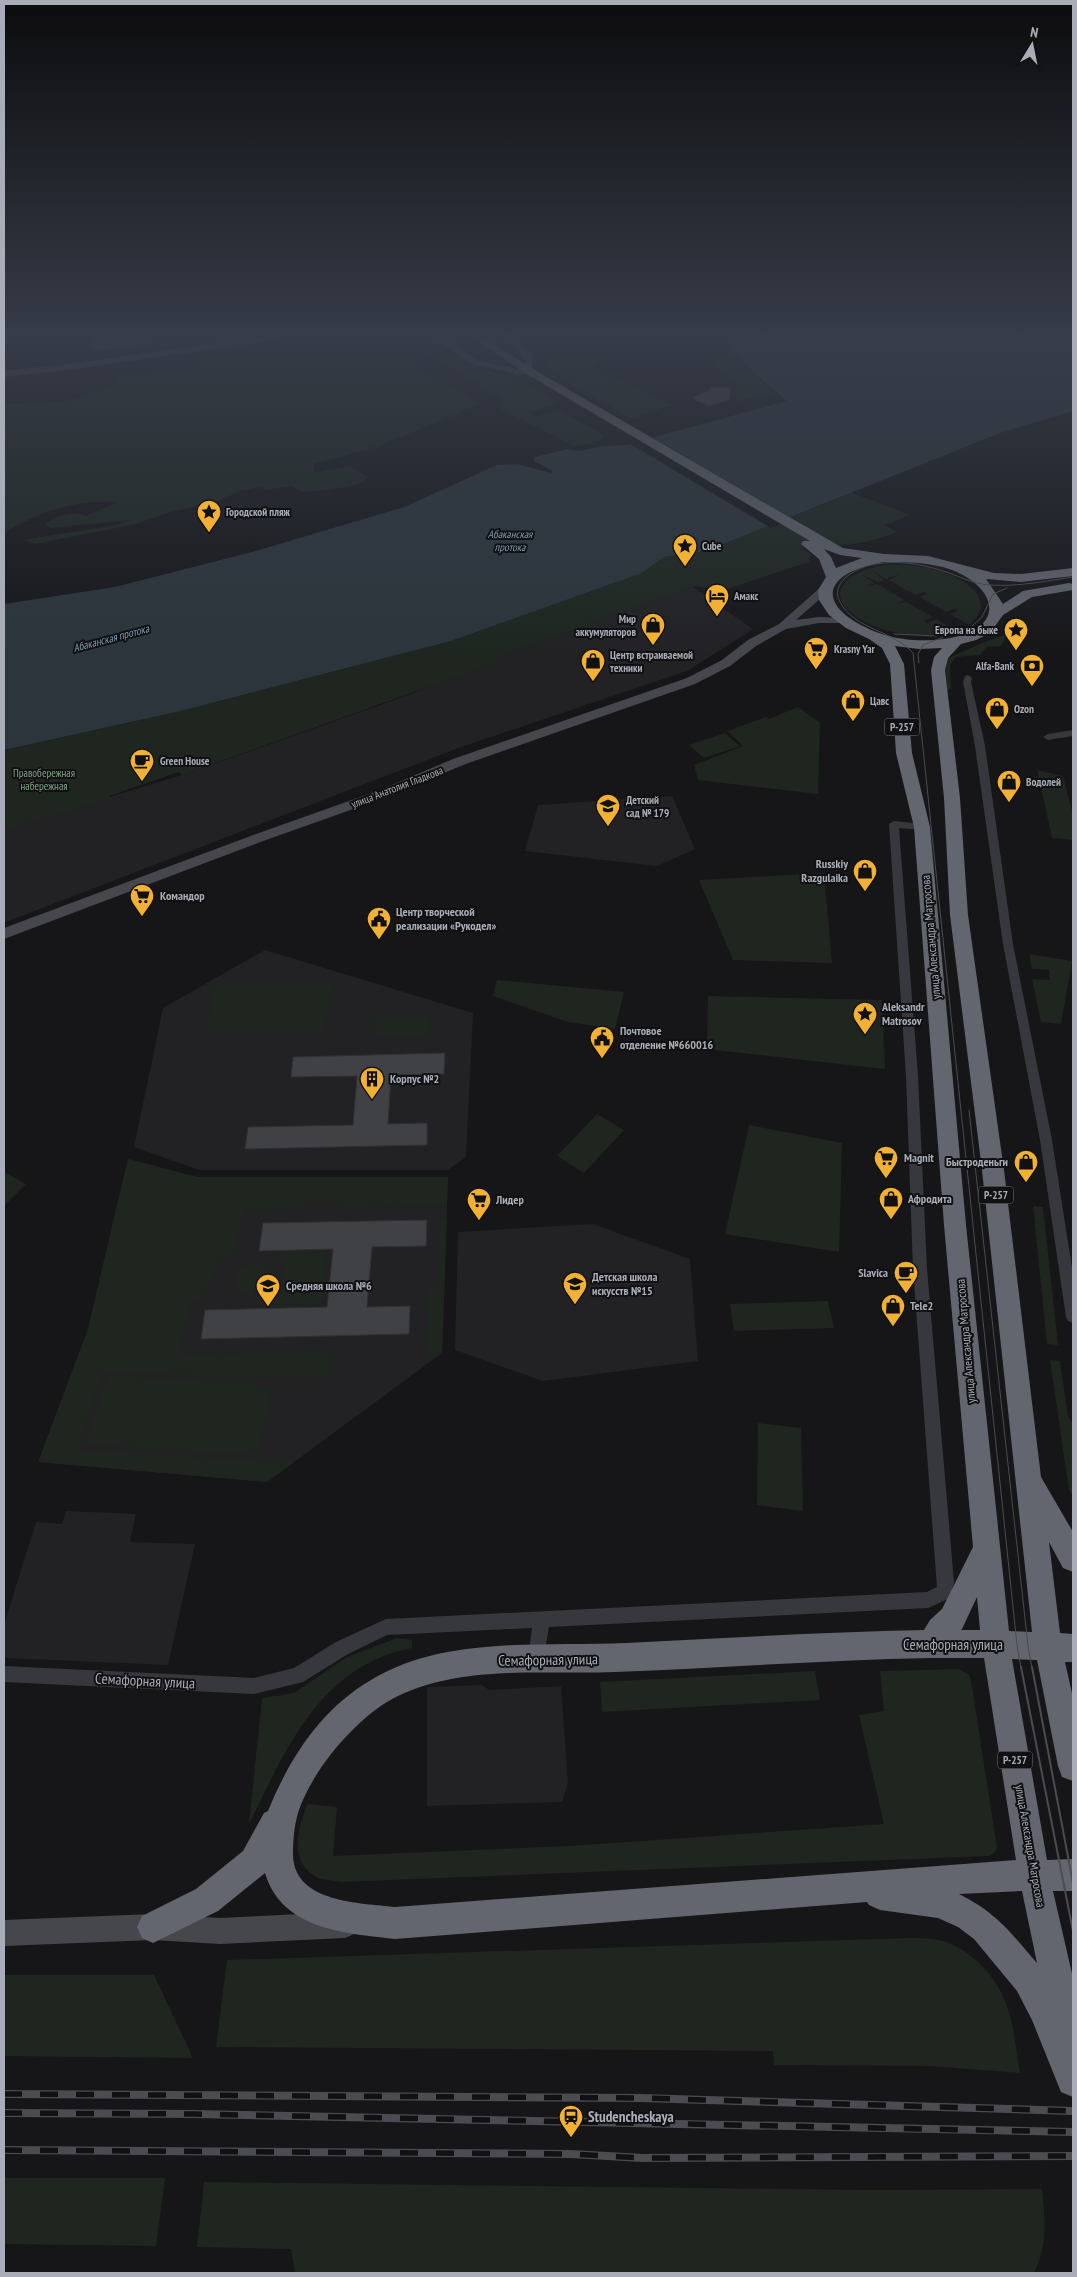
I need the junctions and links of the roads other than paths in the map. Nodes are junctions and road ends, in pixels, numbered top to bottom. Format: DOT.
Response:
graph roads {
  1 [pos="647,443"];
  2 [pos="825,549"];
  3 [pos="884,558"];
  4 [pos="957,569"];
  5 [pos="1073,572"];
  6 [pos="829,582"];
  7 [pos="1073,586"];
  8 [pos="997,613"];
  9 [pos="845,621"];
  10 [pos="783,626"];
  11 [pos="873,635"];
  12 [pos="956,641"];
  13 [pos="968,678"];
  14 [pos="1073,733"];
  15 [pos="1048,737"];
  16 [pos="922,827"];
  17 [pos="4,934"];
  18 [pos="1073,1317"];
  19 [pos="1028,1476"];
  20 [pos="985,1552"];
  21 [pos="1073,1558"];
  22 [pos="542,1618"];
  23 [pos="932,1644"];
  24 [pos="996,1646"];
  25 [pos="1061,1648"];
  26 [pos="536,1660"];
  27 [pos="4,1674"];
  28 [pos="1073,1766"];
  29 [pos="285,1806"];
  30 [pos="1034,1875"];
  31 [pos="1073,1875"];
  32 [pos="842,1888"];
  33 [pos="395,1923"];
  34 [pos="154,1927"];
  35 [pos="4,1933"];
  36 [pos="1073,2052"];
  37 [pos="1073,2080"];
  1 -- 2 [label="highway"];
  2 -- 3 [label="highway"];
  2 -- 6 [label="highway"];
  3 -- 4 [label="highway"];
  3 -- 6 [label="highway"];
  4 -- 5 [label="highway"];
  4 -- 8 [label="highway"];
  6 -- 9 [label="highway, Р-257"];
  6 -- 10 [label="main road"];
  7 -- 8 [label="highway"];
  8 -- 12 [label="highway, Р-257"];
  9 -- 10 [label="main road"];
  9 -- 11 [label="highway, Р-257"];
  10 -- 17 [label="main road, улица Анатолия Гладкова"];
  11 -- 12 [label="highway, Р-257"];
  11 -- 16 [label="highway, улица Александра Матросова / Р-257"];
  12 -- 19 [label="highway, Р-257"];
  13 -- 18 [label="street"];
  14 -- 15 [label="street"];
  16 -- 20 [label="highway, улица Александра Матросова / Р-257"];
  16 -- 22 [label="street, Семафорная улица"];
  19 -- 21 [label="highway"];
  19 -- 25 [label="highway, Р-257"];
  20 -- 23 [label="highway"];
  20 -- 24 [label="highway, улица Александра Матросова / Р-257"];
  22 -- 26 [label="street"];
  22 -- 27 [label="street, Семафорная улица"];
  23 -- 24 [label="highway, Семафорная улица"];
  23 -- 26 [label="highway, Семафорная улица"];
  24 -- 25 [label="highway, Семафорная улица"];
  24 -- 30 [label="highway, улица Александра Матросова / Р-257"];
  25 -- 28 [label="highway, Р-257"];
  26 -- 29 [label="highway, Семафорная улица"];
  29 -- 33 [label="highway, Семафорная улица"];
  29 -- 34 [label="highway"];
  30 -- 31 [label="highway, Семафорная улица"];
  30 -- 32 [label="highway, Семафорная улица"];
  30 -- 36 [label="highway, улица Александра Матросова / Р-257"];
  32 -- 33 [label="highway, Семафорная улица"];
  32 -- 37 [label="highway"];
  33 -- 34 [label="main road, Семафорная улица"];
  34 -- 35 [label="main road, Семафорная улица"];
}
